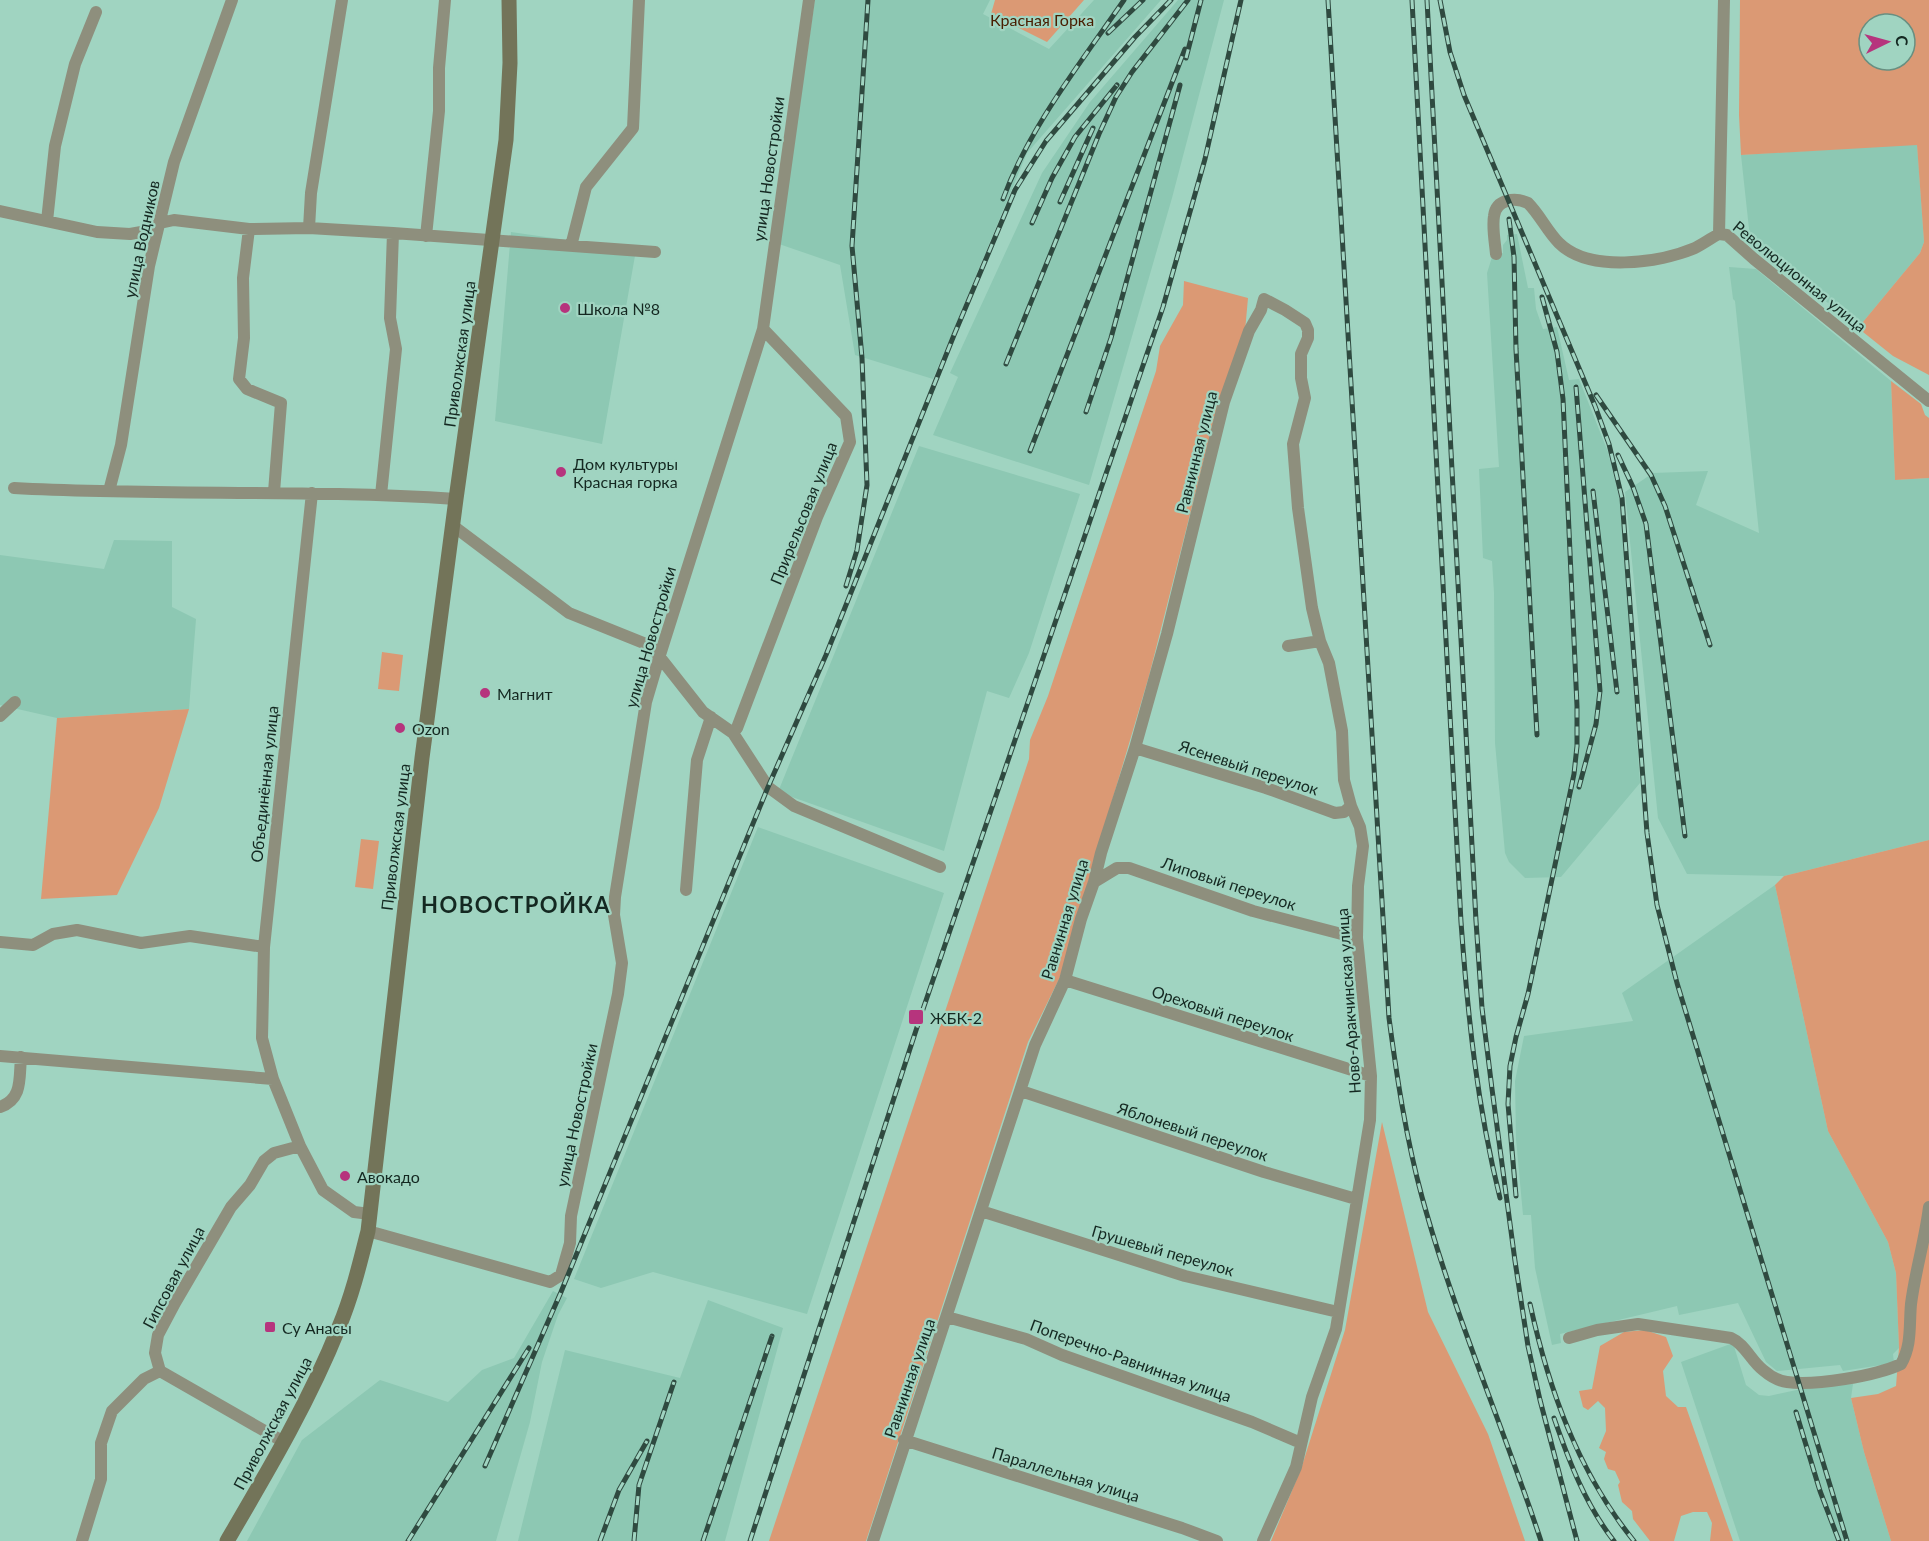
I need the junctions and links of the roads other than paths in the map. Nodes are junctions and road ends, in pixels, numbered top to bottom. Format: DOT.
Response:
graph roads {
  1 [pos="232,0"];
  2 [pos="342,0"];
  3 [pos="445,0"];
  4 [pos="509,0"];
  5 [pos="639,0"];
  6 [pos="809,0"];
  7 [pos="1724,0"];
  8 [pos="96,12"];
  9 [pos="0,211"];
  10 [pos="46,221"];
  11 [pos="160,223"];
  12 [pos="309,228"];
  13 [pos="249,229"];
  14 [pos="393,233"];
  15 [pos="1719,234"];
  16 [pos="426,236"];
  17 [pos="493,240"];
  18 [pos="571,246"];
  19 [pos="655,252"];
  20 [pos="1496,254"];
  21 [pos="1264,300"];
  22 [pos="763,329"];
  23 [pos="1929,401"];
  24 [pos="14,488"];
  25 [pos="109,491"];
  26 [pos="274,492"];
  27 [pos="312,493"];
  28 [pos="381,495"];
  29 [pos="456,499"];
  30 [pos="452,525"];
  31 [pos="1320,641"];
  32 [pos="1288,646"];
  33 [pos="658,657"];
  34 [pos="15,702"];
  35 [pos="0,716"];
  36 [pos="711,717"];
  37 [pos="733,733"];
  38 [pos="1135,748"];
  39 [pos="1352,806"];
  40 [pos="940,867"];
  41 [pos="1094,882"];
  42 [pos="686,890"];
  43 [pos="1357,938"];
  44 [pos="0,942"];
  45 [pos="264,947"];
  46 [pos="1065,980"];
  47 [pos="0,1056"];
  48 [pos="21,1057"];
  49 [pos="1371,1076"];
  50 [pos="273,1079"];
  51 [pos="1021,1091"];
  52 [pos="0,1107"];
  53 [pos="300,1146"];
  54 [pos="1356,1199"];
  55 [pos="1929,1206"];
  56 [pos="981,1211"];
  57 [pos="370,1214"];
  58 [pos="368,1231"];
  59 [pos="1338,1312"];
  60 [pos="947,1317"];
  61 [pos="1569,1338"];
  62 [pos="160,1371"];
  63 [pos="904,1440"];
  64 [pos="284,1442"];
  65 [pos="1301,1443"];
  66 [pos="82,1541"];
  67 [pos="227,1541"];
  68 [pos="873,1541"];
  69 [pos="1217,1541"];
  70 [pos="1263,1541"];
  1 -- 11 [label="street, улица Водников"];
  2 -- 12 [label="street"];
  3 -- 16 [label="street"];
  4 -- 17 [label="main road, Приволжская улица"];
  5 -- 18 [label="street"];
  6 -- 22 [label="street, улица Новостройки"];
  7 -- 15 [label="street, Революционная улица"];
  8 -- 10 [label="street"];
  9 -- 10 [label="street"];
  10 -- 11 [label="street"];
  11 -- 13 [label="street"];
  11 -- 25 [label="street, улица Водников"];
  12 -- 13 [label="street"];
  12 -- 14 [label="street"];
  13 -- 26 [label="street"];
  14 -- 16 [label="street"];
  14 -- 28 [label="street"];
  15 -- 20 [label="street"];
  15 -- 23 [label="street, Революционная улица"];
  16 -- 17 [label="street"];
  17 -- 18 [label="street"];
  17 -- 29 [label="main road, Приволжская улица"];
  18 -- 19 [label="street"];
  21 -- 31 [label="street, Ново-Аракчинская улица"];
  21 -- 38 [label="street, Равнинная улица"];
  22 -- 33 [label="street, улица Новостройки"];
  22 -- 37 [label="street, Прирельсовая улица"];
  24 -- 25 [label="street"];
  25 -- 26 [label="street"];
  26 -- 27 [label="street"];
  27 -- 28 [label="street"];
  27 -- 45 [label="street, Объединённая улица"];
  28 -- 29 [label="street"];
  29 -- 30 [label="main road, Приволжская улица"];
  30 -- 33 [label="street"];
  30 -- 57 [label="main road, Приволжская улица"];
  31 -- 32 [label="street"];
  31 -- 39 [label="street, Ново-Аракчинская улица"];
  33 -- 36 [label="street"];
  33 -- 58 [label="street, улица Новостройки"];
  34 -- 35 [label="street"];
  36 -- 37 [label="street"];
  36 -- 42 [label="street"];
  37 -- 40 [label="street"];
  38 -- 39 [label="street, Ясеневый переулок"];
  38 -- 41 [label="street, Равнинная улица"];
  39 -- 43 [label="street, Ново-Аракчинская улица"];
  41 -- 43 [label="street, Липовый переулок"];
  41 -- 46 [label="street, Равнинная улица"];
  43 -- 49 [label="street, Ново-Аракчинская улица"];
  44 -- 45 [label="street"];
  45 -- 50 [label="street, Объединённая улица"];
  46 -- 49 [label="street, Ореховый переулок"];
  46 -- 51 [label="street, Равнинная улица"];
  47 -- 48 [label="street"];
  48 -- 50 [label="street"];
  48 -- 52 [label="street"];
  49 -- 54 [label="street, Ново-Аракчинская улица"];
  50 -- 53 [label="street, Объединённая улица"];
  51 -- 54 [label="street, Яблоневый переулок"];
  51 -- 56 [label="street, Равнинная улица"];
  53 -- 57 [label="street, Объединённая улица"];
  53 -- 62 [label="street, Гипсовая улица"];
  54 -- 59 [label="street, Ново-Аракчинская улица"];
  55 -- 61 [label="street"];
  56 -- 59 [label="street, Грушевый переулок"];
  56 -- 60 [label="street, Равнинная улица"];
  57 -- 58 [label="main road, Приволжская улица"];
  58 -- 64 [label="main road, Приволжская улица"];
  59 -- 65 [label="street, Ново-Аракчинская улица"];
  60 -- 63 [label="street, Равнинная улица"];
  60 -- 65 [label="street, Поперечно-Равнинная улица"];
  62 -- 64 [label="street"];
  62 -- 66 [label="street"];
  63 -- 68 [label="street, Равнинная улица"];
  63 -- 69 [label="street, Параллельная улица"];
  64 -- 67 [label="main road, Приволжская улица"];
  65 -- 70 [label="street, Ново-Аракчинская улица"];
}
